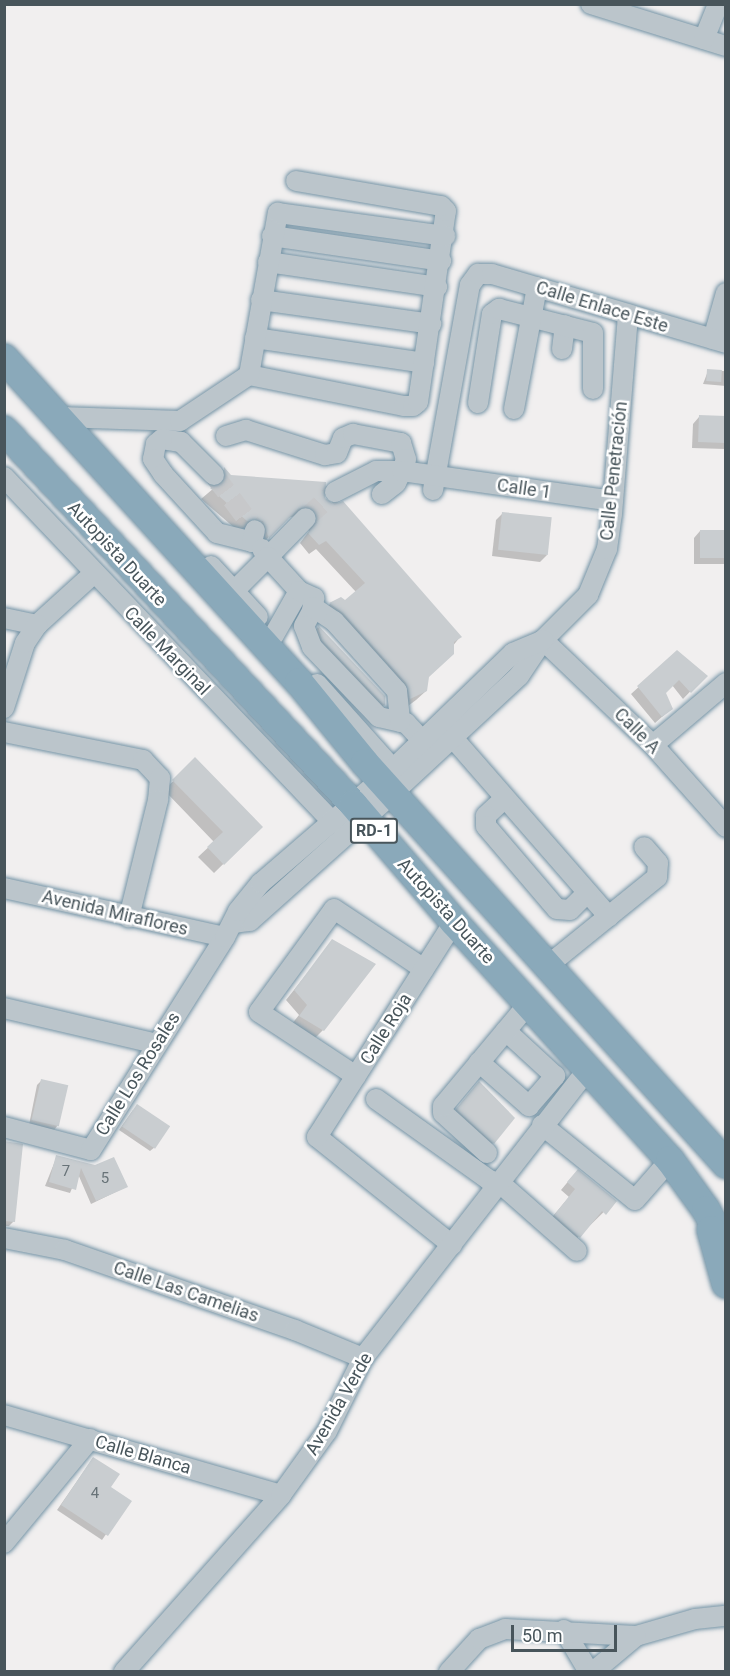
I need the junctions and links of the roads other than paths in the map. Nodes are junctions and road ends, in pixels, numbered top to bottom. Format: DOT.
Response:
graph roads {
  1 [pos="591,4"];
  2 [pos="718,4"];
  3 [pos="641,12"];
  4 [pos="704,39"];
  5 [pos="726,46"];
  6 [pos="296,181"];
  7 [pos="272,236"];
  8 [pos="445,236"];
  9 [pos="441,261"];
  10 [pos="268,262"];
  11 [pos="437,287"];
  12 [pos="537,287"];
  13 [pos="726,293"];
  14 [pos="261,300"];
  15 [pos="628,315"];
  16 [pos="532,316"];
  17 [pos="431,324"];
  18 [pos="565,325"];
  19 [pos="255,338"];
  20 [pos="719,341"];
  21 [pos="562,350"];
  22 [pos="4,358"];
  23 [pos="424,363"];
  24 [pos="249,375"];
  25 [pos="593,389"];
  26 [pos="477,403"];
  27 [pos="514,409"];
  28 [pos="60,417"];
  29 [pos="4,430"];
  30 [pos="226,436"];
  31 [pos="80,440"];
  32 [pos="214,476"];
  33 [pos="4,477"];
  34 [pos="394,482"];
  35 [pos="434,483"];
  36 [pos="335,492"];
  37 [pos="612,508"];
  38 [pos="306,518"];
  39 [pos="268,557"];
  40 [pos="93,574"];
  41 [pos="235,590"];
  42 [pos="299,591"];
  43 [pos="314,607"];
  44 [pos="4,618"];
  45 [pos="36,625"];
  46 [pos="274,635"];
  47 [pos="543,640"];
  48 [pos="726,683"];
  49 [pos="4,708"];
  50 [pos="400,722"];
  51 [pos="4,732"];
  52 [pos="453,738"];
  53 [pos="422,740"];
  54 [pos="653,745"];
  55 [pos="389,781"];
  56 [pos="504,799"];
  57 [pos="350,815"];
  58 [pos="726,826"];
  59 [pos="644,847"];
  60 [pos="4,888"];
  61 [pos="587,893"];
  62 [pos="129,917"];
  63 [pos="609,917"];
  64 [pos="454,922"];
  65 [pos="229,930"];
  66 [pos="546,967"];
  67 [pos="424,969"];
  68 [pos="529,1003"];
  69 [pos="4,1008"];
  70 [pos="506,1031"];
  71 [pos="157,1044"];
  72 [pos="479,1062"];
  73 [pos="587,1070"];
  74 [pos="356,1076"];
  75 [pos="376,1099"];
  76 [pos="542,1125"];
  77 [pos="4,1127"];
  78 [pos="487,1153"];
  79 [pos="670,1160"];
  80 [pos="726,1164"];
  81 [pos="501,1184"];
  82 [pos="706,1210"];
  83 [pos="4,1238"];
  84 [pos="452,1245"];
  85 [pos="726,1246"];
  86 [pos="577,1251"];
  87 [pos="726,1284"];
  88 [pos="363,1358"];
  89 [pos="4,1415"];
  90 [pos="90,1439"];
  91 [pos="281,1495"];
  92 [pos="4,1543"];
  93 [pos="726,1616"];
  94 [pos="564,1630"];
  95 [pos="636,1636"];
  96 [pos="124,1671"];
  97 [pos="449,1671"];
  98 [pos="591,1671"];
  1 -- 3 [label="street"];
  2 -- 4 [label="street"];
  3 -- 4 [label="street"];
  4 -- 5 [label="street"];
  6 -- 8 [label="street"];
  7 -- 8 [label="street"];
  7 -- 9 [label="street"];
  7 -- 10 [label="street"];
  8 -- 9 [label="street"];
  9 -- 11 [label="street"];
  10 -- 11 [label="street"];
  10 -- 14 [label="street"];
  11 -- 17 [label="street"];
  12 -- 15 [label="street, Calle Enlace Este"];
  12 -- 16 [label="street"];
  12 -- 35 [label="street, Calle Enlace Este"];
  13 -- 20 [label="street"];
  14 -- 17 [label="street"];
  14 -- 19 [label="street"];
  15 -- 20 [label="street, Calle Enlace Este"];
  15 -- 37 [label="street, Calle Penetración"];
  16 -- 18 [label="street"];
  16 -- 26 [label="street"];
  16 -- 27 [label="street"];
  17 -- 23 [label="street"];
  18 -- 21 [label="street"];
  18 -- 25 [label="street"];
  19 -- 23 [label="street"];
  19 -- 24 [label="street"];
  22 -- 28 [label="highway, Autopista Duarte / RD-1"];
  23 -- 24 [label="street"];
  24 -- 28 [label="street"];
  28 -- 31 [label="highway, Autopista Duarte / RD-1"];
  29 -- 57 [label="highway, Autopista Duarte / RD-1"];
  30 -- 34 [label="street"];
  31 -- 41 [label="street"];
  31 -- 55 [label="highway, Autopista Duarte / RD-1"];
  32 -- 39 [label="street"];
  33 -- 40 [label="street, Calle Marginal"];
  34 -- 35 [label="street, Calle 1"];
  34 -- 36 [label="street, Calle 1"];
  35 -- 37 [label="street, Calle 1"];
  37 -- 47 [label="street, Calle Penetración"];
  38 -- 39 [label="street"];
  39 -- 41 [label="street"];
  39 -- 42 [label="street"];
  40 -- 45 [label="street"];
  40 -- 57 [label="street, Calle Marginal"];
  41 -- 46 [label="street"];
  42 -- 43 [label="street"];
  42 -- 46 [label="street"];
  43 -- 50 [label="street"];
  43 -- 50 [label="street"];
  44 -- 45 [label="street"];
  45 -- 49 [label="street"];
  46 -- 55 [label="street"];
  47 -- 52 [label="street, Calle Penetración"];
  47 -- 53 [label="street, Calle Penetración"];
  47 -- 54 [label="street, Calle A"];
  48 -- 54 [label="street"];
  50 -- 53 [label="street"];
  51 -- 62 [label="street"];
  52 -- 55 [label="street, Calle Penetración"];
  52 -- 56 [label="street"];
  53 -- 55 [label="street, Calle Penetración"];
  54 -- 58 [label="street, Calle A"];
  55 -- 57 [label="street"];
  55 -- 66 [label="highway, Autopista Duarte / RD-1"];
  56 -- 61 [label="street"];
  56 -- 61 [label="street"];
  57 -- 64 [label="highway, Autopista Duarte / RD-1"];
  57 -- 65 [label="street"];
  57 -- 65 [label="street, Calle Los Rosales"];
  59 -- 63 [label="street"];
  60 -- 62 [label="street, Avenida Miraflores"];
  61 -- 63 [label="street"];
  62 -- 65 [label="street, Avenida Miraflores"];
  63 -- 66 [label="street"];
  64 -- 67 [label="street, Calle Roja"];
  64 -- 68 [label="highway, Autopista Duarte / RD-1"];
  65 -- 71 [label="street, Calle Los Rosales"];
  66 -- 80 [label="highway, Autopista Duarte / RD-1"];
  67 -- 74 [label="street, Calle Roja"];
  67 -- 74 [label="street"];
  68 -- 70 [label="street"];
  68 -- 73 [label="highway, Autopista Duarte / RD-1"];
  69 -- 71 [label="street"];
  70 -- 72 [label="street"];
  70 -- 72 [label="street"];
  71 -- 77 [label="street, Calle Los Rosales"];
  72 -- 78 [label="street"];
  73 -- 76 [label="street, Avenida Verde"];
  73 -- 79 [label="highway, Autopista Duarte / RD-1"];
  74 -- 84 [label="street, Calle Roja"];
  75 -- 81 [label="street"];
  76 -- 79 [label="street"];
  76 -- 81 [label="street, Avenida Verde"];
  79 -- 82 [label="highway, Autopista Duarte / RD-1"];
  81 -- 84 [label="street, Avenida Verde"];
  81 -- 86 [label="street"];
  82 -- 85 [label="highway, Autopista Duarte / RD-1"];
  82 -- 87 [label="highway"];
  83 -- 88 [label="street, Calle Las Camelias"];
  84 -- 88 [label="street, Avenida Verde"];
  88 -- 91 [label="street, Avenida Verde"];
  89 -- 90 [label="street, Calle Blanca"];
  90 -- 91 [label="street, Calle Blanca"];
  90 -- 92 [label="street"];
  91 -- 96 [label="street, Avenida Verde"];
  93 -- 95 [label="street"];
  94 -- 95 [label="street"];
  94 -- 97 [label="street"];
  94 -- 98 [label="street"];
  95 -- 98 [label="street"];
}
